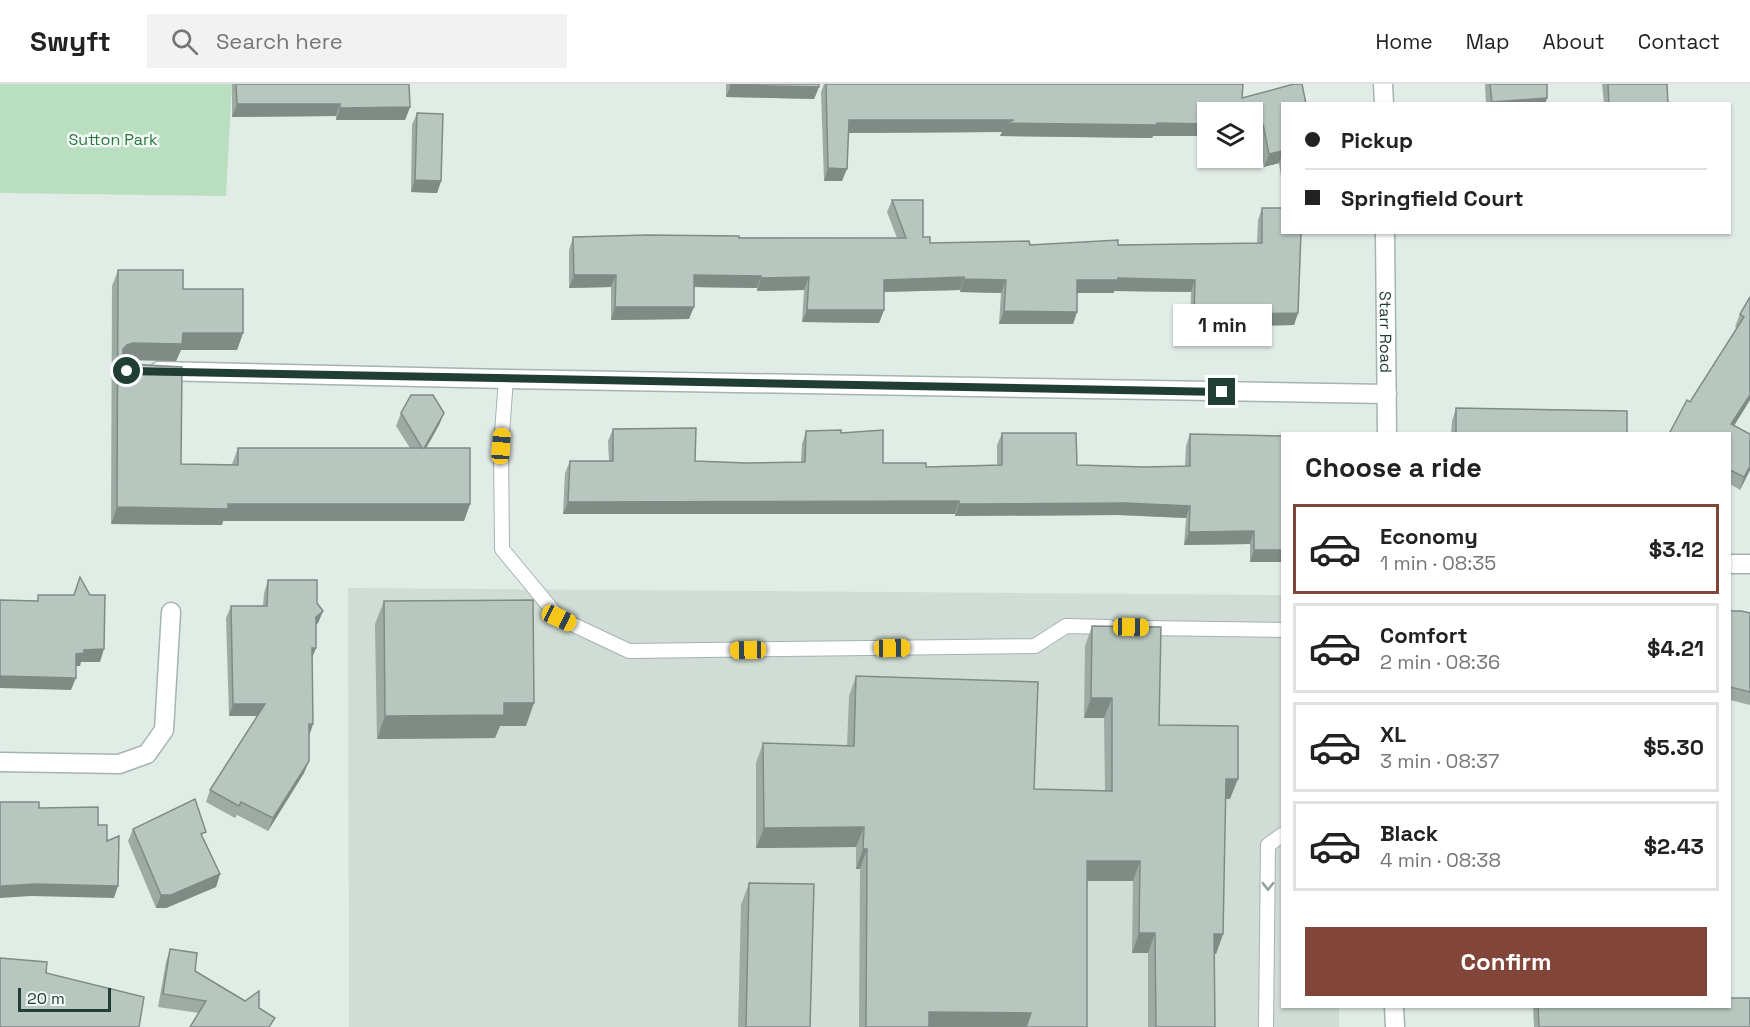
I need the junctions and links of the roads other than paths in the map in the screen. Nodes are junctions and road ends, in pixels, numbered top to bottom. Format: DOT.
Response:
graph roads {
  1 [pos="1383,84"];
  2 [pos="1384,102"];
  3 [pos="1385,234"];
  4 [pos="139,371"];
  5 [pos="506,379"];
  6 [pos="1387,394"];
  7 [pos="1387,432"];
  8 [pos="1731,564"];
  9 [pos="1750,564"];
  10 [pos="171,612"];
  11 [pos="1281,630"];
  12 [pos="0,762"];
  13 [pos="1281,836"];
  14 [pos="1394,1008"];
  15 [pos="1266,1027"];
  16 [pos="1395,1027"];
  1 -- 2 [label="street"];
  3 -- 6 [label="street, Starr Road"];
  4 -- 5 [label="street"];
  5 -- 6 [label="street"];
  5 -- 11 [label="lane"];
  6 -- 7 [label="street, Starr Road"];
  8 -- 9 [label="street"];
  10 -- 12 [label="street"];
  13 -- 15 [label="lane, one-way"];
  14 -- 16 [label="street"];
}
